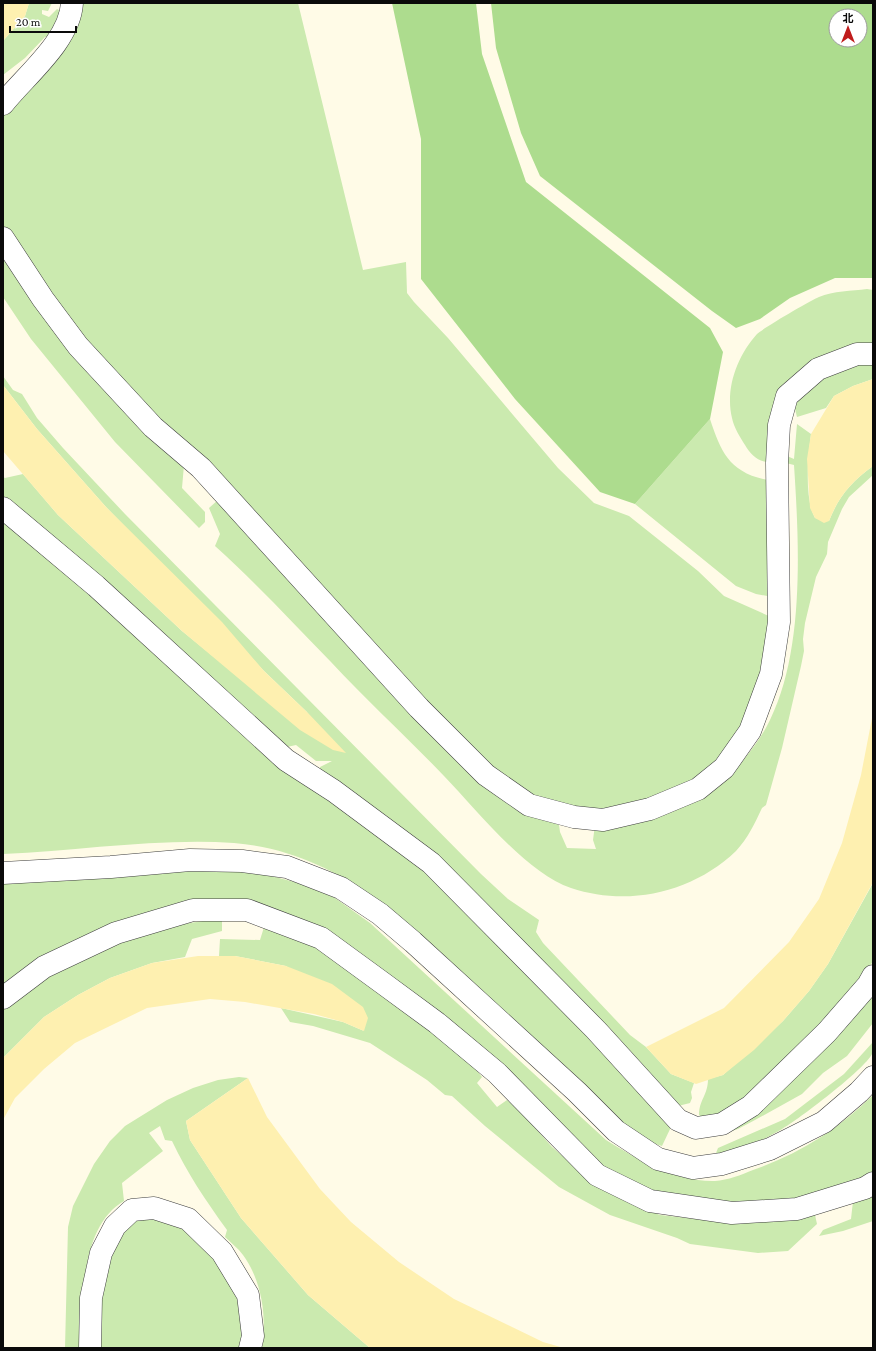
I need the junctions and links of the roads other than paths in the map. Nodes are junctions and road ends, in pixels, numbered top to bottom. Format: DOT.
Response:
graph roads {
  1 [pos="72,3"];
  2 [pos="3,104"];
  3 [pos="3,238"];
  4 [pos="873,354"];
  5 [pos="3,508"];
  6 [pos="3,873"];
  7 [pos="873,976"];
  8 [pos="3,998"];
  9 [pos="873,1077"];
  10 [pos="873,1183"];
  11 [pos="90,1348"];
  12 [pos="250,1348"];
  1 -- 2 [label="street"];
  3 -- 4 [label="street"];
  5 -- 7 [label="street"];
  6 -- 9 [label="street"];
  8 -- 10 [label="street"];
  11 -- 12 [label="street"];
}
